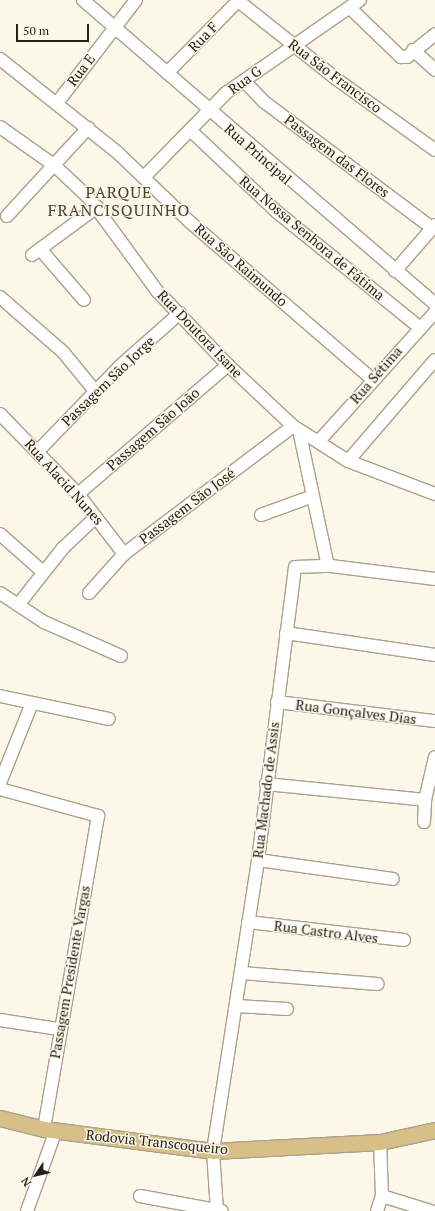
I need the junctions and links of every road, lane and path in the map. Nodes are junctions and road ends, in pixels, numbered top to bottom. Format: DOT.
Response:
graph roads {
  1 [pos="83,0"];
  2 [pos="136,0"];
  3 [pos="238,0"];
  4 [pos="360,0"];
  5 [pos="350,8"];
  6 [pos="114,27"];
  7 [pos="435,34"];
  8 [pos="295,47"];
  9 [pos="413,50"];
  10 [pos="0,59"];
  11 [pos="435,70"];
  12 [pos="167,73"];
  13 [pos="244,81"];
  14 [pos="57,103"];
  15 [pos="209,112"];
  16 [pos="0,127"];
  17 [pos="88,128"];
  18 [pos="190,130"];
  19 [pos="435,150"];
  20 [pos="55,166"];
  21 [pos="144,176"];
  22 [pos="97,207"];
  23 [pos="6,216"];
  24 [pos="434,226"];
  25 [pos="394,272"];
  26 [pos="0,297"];
  27 [pos="84,300"];
  28 [pos="435,304"];
  29 [pos="435,312"];
  30 [pos="180,313"];
  31 [pos="419,327"];
  32 [pos="435,360"];
  33 [pos="228,365"];
  34 [pos="372,379"];
  35 [pos="95,391"];
  36 [pos="0,414"];
  37 [pos="296,428"];
  38 [pos="319,441"];
  39 [pos="38,451"];
  40 [pos="348,461"];
  41 [pos="78,494"];
  42 [pos="435,494"];
  43 [pos="313,496"];
  44 [pos="261,515"];
  45 [pos="96,517"];
  46 [pos="0,534"];
  47 [pos="124,554"];
  48 [pos="328,566"];
  49 [pos="43,572"];
  50 [pos="435,579"];
  51 [pos="0,593"];
  52 [pos="89,593"];
  53 [pos="18,606"];
  54 [pos="286,633"];
  55 [pos="435,655"];
  56 [pos="121,656"];
  57 [pos="0,696"];
  58 [pos="277,702"];
  59 [pos="32,703"];
  60 [pos="109,719"];
  61 [pos="435,721"];
  62 [pos="435,757"];
  63 [pos="0,783"];
  64 [pos="266,784"];
  65 [pos="0,789"];
  66 [pos="425,800"];
  67 [pos="424,822"];
  68 [pos="258,860"];
  69 [pos="393,879"];
  70 [pos="248,922"];
  71 [pos="404,940"];
  72 [pos="242,973"];
  73 [pos="378,984"];
  74 [pos="237,1006"];
  75 [pos="287,1009"];
  76 [pos="0,1020"];
  77 [pos="59,1029"];
  78 [pos="0,1118"];
  79 [pos="50,1129"];
  80 [pos="435,1130"];
  81 [pos="380,1142"];
  82 [pos="213,1151"];
  83 [pos="140,1196"];
  84 [pos="382,1196"];
  85 [pos="219,1210"];
  86 [pos="27,1211"];
  87 [pos="377,1211"];
  88 [pos="431,1211"];
  1 -- 6 [label="street, Rua Principal"];
  2 -- 6 [label="street, Rua E"];
  3 -- 8 [label="street, Rua São Francisco"];
  3 -- 12 [label="street, Rua F"];
  4 -- 5 [label="street, Rua G"];
  5 -- 8 [label="street, Rua G"];
  5 -- 9 [label="street"];
  6 -- 12 [label="street, Rua Principal"];
  6 -- 14 [label="street, Rua E"];
  7 -- 9 [label="street"];
  8 -- 13 [label="street, Rua G"];
  8 -- 19 [label="street, Rua São Francisco"];
  9 -- 11 [label="street"];
  10 -- 14 [label="street, Rua São Raimundo"];
  12 -- 15 [label="street, Rua Principal"];
  13 -- 15 [label="street, Rua G"];
  13 -- 24 [label="street, Passagem das Flores"];
  14 -- 17 [label="street, Rua São Raimundo"];
  15 -- 18 [label="street, Rua G"];
  15 -- 25 [label="street, Rua Principal"];
  16 -- 20 [label="street, Rua Doutora Isane"];
  17 -- 20 [label="street"];
  17 -- 21 [label="street, Rua São Raimundo"];
  18 -- 21 [label="street, Rua G"];
  18 -- 31 [label="street, Rua Nossa Senhora de Fátima"];
  20 -- 22 [label="street, Rua Doutora Isane"];
  20 -- 23 [label="street"];
  21 -- 34 [label="street, Rua São Raimundo"];
  22 -- 27 [label="street"];
  22 -- 30 [label="street, Rua Doutora Isane"];
  24 -- 25 [label="street"];
  25 -- 28 [label="street, Rua Principal"];
  26 -- 35 [label="street"];
  29 -- 31 [label="street, Rua Sétima"];
  30 -- 33 [label="street, Rua Doutora Isane"];
  30 -- 35 [label="street, Passagem São Jorge"];
  31 -- 34 [label="street, Rua Sétima"];
  32 -- 40 [label="street"];
  33 -- 37 [label="street, Rua Doutora Isane"];
  33 -- 41 [label="street, Passagem São João"];
  34 -- 38 [label="street, Rua Sétima"];
  35 -- 39 [label="street, Passagem São Jorge"];
  36 -- 39 [label="street, Rua Alacid Nunes"];
  37 -- 38 [label="street, Rua Doutora Isane"];
  37 -- 43 [label="street"];
  37 -- 47 [label="street, Passagem São José"];
  38 -- 40 [label="street, Rua Doutora Isane"];
  39 -- 41 [label="street, Rua Alacid Nunes"];
  40 -- 42 [label="street, Rua Doutora Isane"];
  41 -- 45 [label="street, Rua Alacid Nunes"];
  43 -- 44 [label="street"];
  43 -- 48 [label="street"];
  45 -- 47 [label="street, Rua Alacid Nunes"];
  45 -- 49 [label="street"];
  46 -- 49 [label="street"];
  47 -- 52 [label="street, Passagem São José"];
  48 -- 50 [label="street, Rua Machado de Assis"];
  48 -- 54 [label="street, Rua Machado de Assis"];
  49 -- 53 [label="street"];
  51 -- 53 [label="street"];
  53 -- 56 [label="street"];
  54 -- 55 [label="street"];
  54 -- 58 [label="street, Rua Machado de Assis"];
  57 -- 59 [label="street"];
  58 -- 61 [label="street, Rua Gonçalves Dias"];
  58 -- 64 [label="street, Rua Machado de Assis"];
  59 -- 60 [label="street"];
  59 -- 63 [label="street"];
  62 -- 66 [label="street"];
  64 -- 66 [label="street"];
  64 -- 68 [label="street, Rua Machado de Assis"];
  65 -- 77 [label="street, Passagem Presidente Vargas"];
  66 -- 67 [label="street"];
  68 -- 69 [label="street"];
  68 -- 70 [label="street, Rua Machado de Assis"];
  70 -- 71 [label="street, Rua Castro Alves"];
  70 -- 72 [label="street, Rua Machado de Assis"];
  72 -- 73 [label="street"];
  72 -- 74 [label="street, Rua Machado de Assis"];
  74 -- 75 [label="street"];
  74 -- 82 [label="street, Rua Machado de Assis"];
  76 -- 77 [label="street"];
  77 -- 79 [label="street, Passagem Presidente Vargas"];
  78 -- 79 [label="main road, Rodovia Transcoqueiro"];
  79 -- 82 [label="main road, Rodovia Transcoqueiro"];
  79 -- 86 [label="street, Passagem Presidente Vargas"];
  80 -- 81 [label="main road, Rodovia Transcoqueiro"];
  81 -- 82 [label="main road, Rodovia Transcoqueiro"];
  81 -- 84 [label="street"];
  82 -- 85 [label="street, Rua Machado de Assis"];
  83 -- 85 [label="street"];
  84 -- 87 [label="street"];
  84 -- 88 [label="street"];
}
